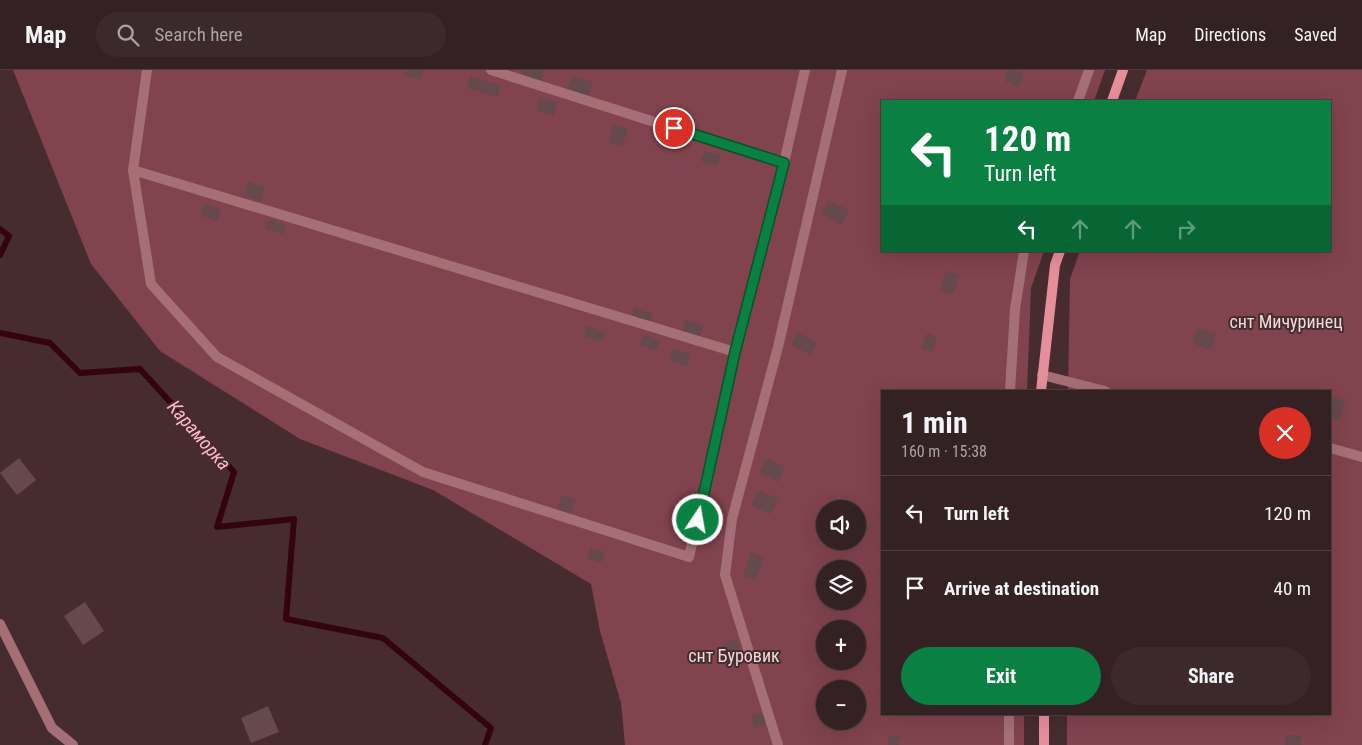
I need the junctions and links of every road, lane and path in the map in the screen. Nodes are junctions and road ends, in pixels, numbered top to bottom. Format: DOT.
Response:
graph roads {
  1 [pos="147,70"];
  2 [pos="491,70"];
  3 [pos="805,70"];
  4 [pos="842,70"];
  5 [pos="1089,70"];
  6 [pos="1123,70"];
  7 [pos="1078,100"];
  8 [pos="1112,100"];
  9 [pos="784,163"];
  10 [pos="132,170"];
  11 [pos="1024,252"];
  12 [pos="1060,252"];
  13 [pos="735,352"];
  14 [pos="1042,375"];
  15 [pos="1010,390"];
  16 [pos="1042,390"];
  17 [pos="1101,390"];
  18 [pos="1331,448"];
  19 [pos="1362,457"];
  20 [pos="0,624"];
  21 [pos="1009,715"];
  22 [pos="1044,715"];
  23 [pos="73,745"];
  24 [pos="778,745"];
  25 [pos="1009,745"];
  26 [pos="1044,745"];
  1 -- 10 [label="street"];
  2 -- 9 [label="street"];
  3 -- 9 [label="street"];
  4 -- 24 [label="street"];
  5 -- 7 [label="street"];
  6 -- 8 [label="street"];
  9 -- 13 [label="street"];
  10 -- 13 [label="street"];
  10 -- 13 [label="street"];
  11 -- 15 [label="street"];
  12 -- 14 [label="street"];
  14 -- 16 [label="street"];
  14 -- 17 [label="street"];
  18 -- 19 [label="street"];
  20 -- 23 [label="street"];
  21 -- 25 [label="street"];
  22 -- 26 [label="street"];
}
